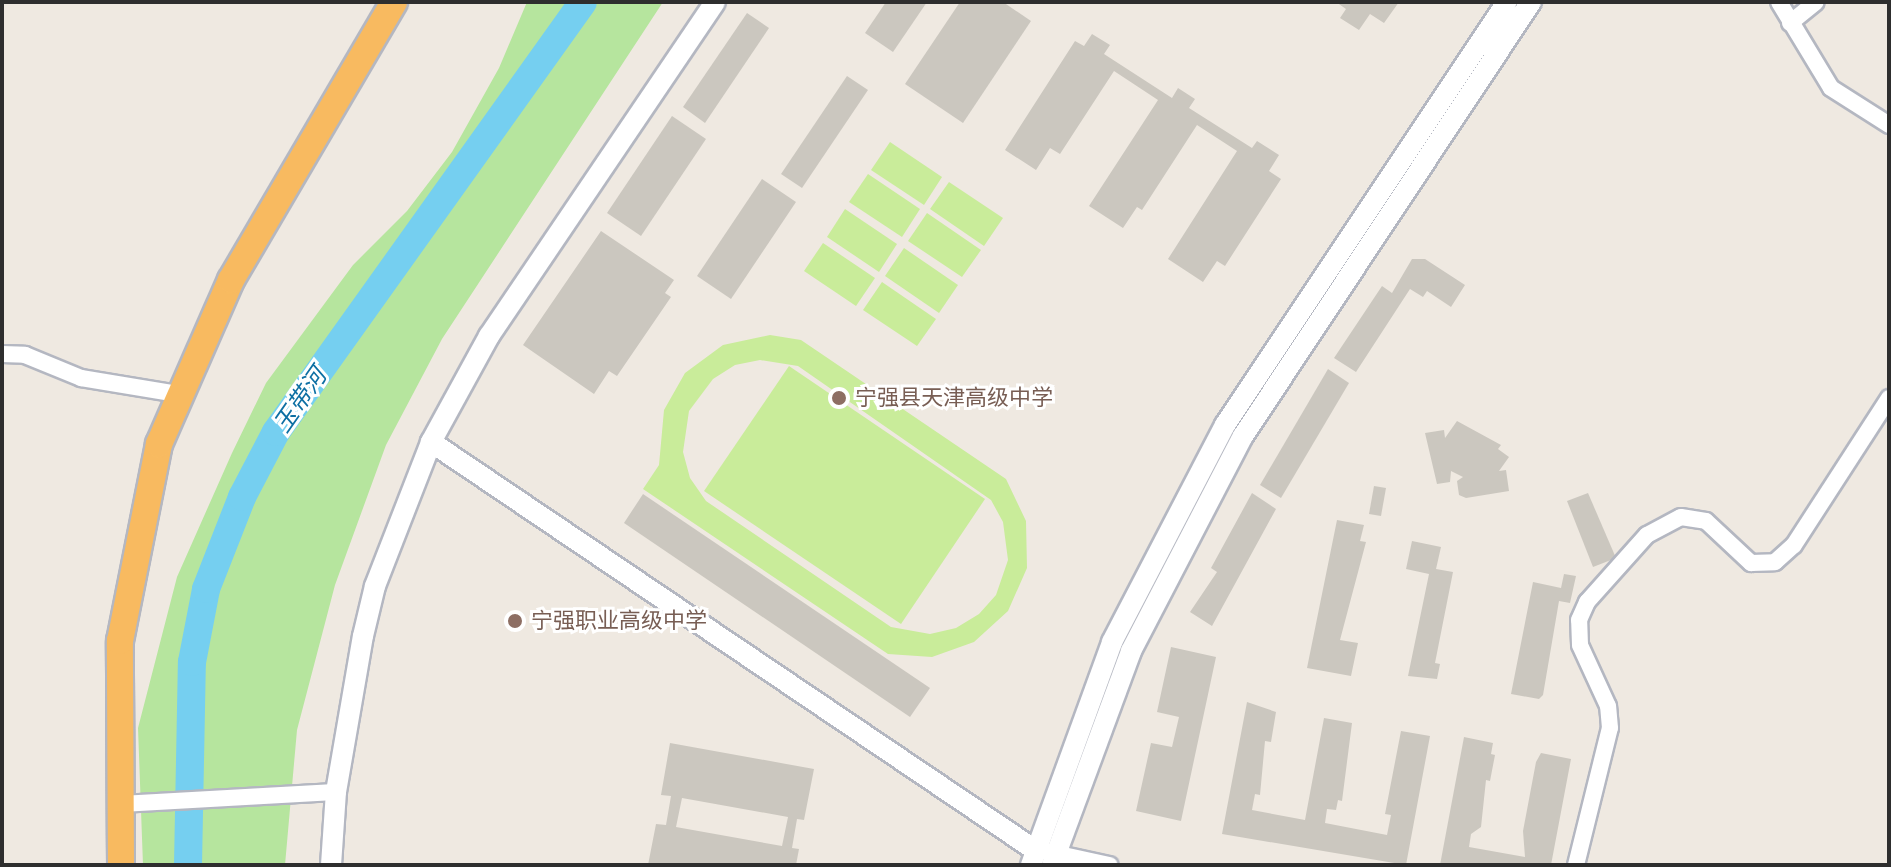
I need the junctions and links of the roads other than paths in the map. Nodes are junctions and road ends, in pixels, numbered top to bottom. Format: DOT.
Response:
graph roads {
  1 [pos="394,2"];
  2 [pos="715,2"];
  3 [pos="1507,2"];
  4 [pos="1531,2"];
  5 [pos="1779,2"];
  6 [pos="1816,2"];
  7 [pos="1790,23"];
  8 [pos="1889,125"];
  9 [pos="2,354"];
  10 [pos="178,394"];
  11 [pos="1889,398"];
  12 [pos="431,442"];
  13 [pos="336,792"];
  14 [pos="132,803"];
  15 [pos="1043,858"];
  16 [pos="121,865"];
  17 [pos="331,865"];
  18 [pos="1109,865"];
  19 [pos="1576,865"];
  1 -- 10 [label="highway"];
  2 -- 12 [label="street"];
  3 -- 15 [label="street"];
  4 -- 15 [label="street"];
  5 -- 7 [label="street"];
  6 -- 7 [label="street"];
  7 -- 8 [label="street"];
  9 -- 10 [label="street"];
  10 -- 14 [label="highway"];
  11 -- 19 [label="street"];
  12 -- 13 [label="street"];
  12 -- 15 [label="street"];
  13 -- 14 [label="street"];
  13 -- 17 [label="street"];
  14 -- 16 [label="highway"];
  15 -- 18 [label="street"];
}
